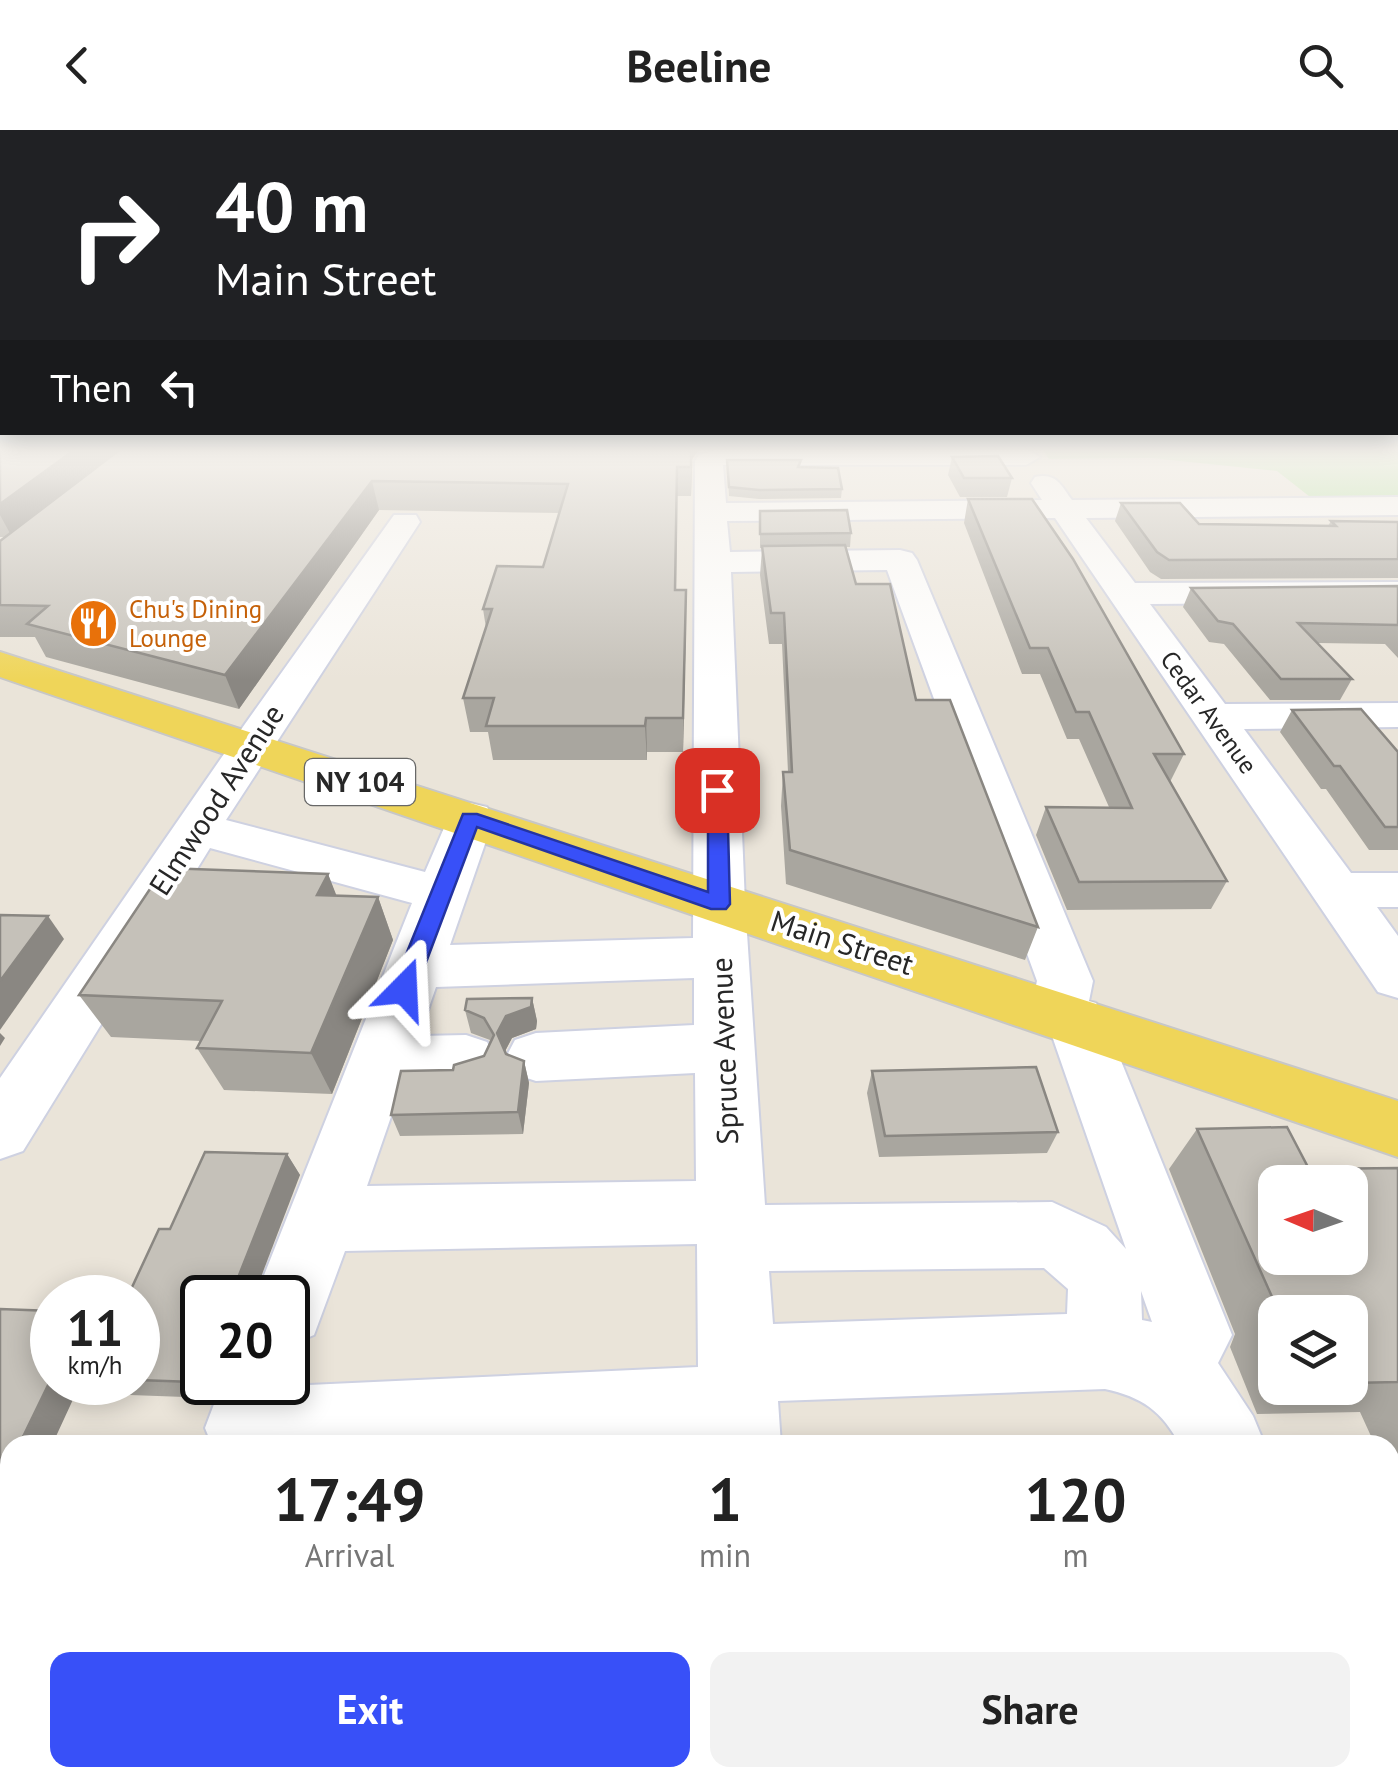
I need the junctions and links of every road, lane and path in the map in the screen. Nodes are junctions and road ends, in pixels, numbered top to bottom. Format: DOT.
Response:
graph roads {
  1 [pos="403,525"];
  2 [pos="712,525"];
  3 [pos="1076,525"];
  4 [pos="714,562"];
  5 [pos="1398,592"];
  6 [pos="1124,594"];
  7 [pos="0,664"];
  8 [pos="1398,715"];
  9 [pos="1212,717"];
  10 [pos="250,747"];
  11 [pos="470,818"];
  12 [pos="198,830"];
  13 [pos="1336,890"];
  14 [pos="1398,890"];
  15 [pos="441,894"];
  16 [pos="720,930"];
  17 [pos="412,967"];
  18 [pos="1398,976"];
  19 [pos="1066,1016"];
  20 [pos="724,1047"];
  21 [pos="536,1057"];
  22 [pos="466,1059"];
  23 [pos="378,1060"];
  24 [pos="1398,1129"];
  25 [pos="0,1132"];
  26 [pos="320,1219"];
  27 [pos="732,1225"];
  28 [pos="300,1275"];
  29 [pos="1194,1335"];
  30 [pos="1104,1352"];
  31 [pos="739,1405"];
  32 [pos="248,1418"];
  33 [pos="1218,1435"];
  1 -- 10 [label="street, Elmwood Avenue"];
  2 -- 4 [label="street, Spruce Avenue"];
  3 -- 6 [label="street, Cedar Avenue"];
  4 -- 16 [label="street, Spruce Avenue"];
  4 -- 19 [label="street"];
  5 -- 6 [label="street"];
  6 -- 9 [label="street, Cedar Avenue"];
  7 -- 10 [label="main road, Main Street / NY 104"];
  8 -- 9 [label="street"];
  9 -- 13 [label="street, Cedar Avenue"];
  10 -- 11 [label="main road, Main Street / NY 104"];
  10 -- 12 [label="street, Elmwood Avenue"];
  11 -- 15 [label="street"];
  11 -- 16 [label="main road, Main Street / NY 104"];
  12 -- 15 [label="street"];
  12 -- 25 [label="street, Elmwood Avenue"];
  13 -- 14 [label="street"];
  13 -- 18 [label="street, Cedar Avenue"];
  15 -- 17 [label="street"];
  16 -- 17 [label="street"];
  16 -- 19 [label="main road, Main Street / NY 104"];
  16 -- 20 [label="street, Spruce Avenue"];
  17 -- 23 [label="street"];
  19 -- 24 [label="main road, Main Street / NY 104"];
  19 -- 29 [label="street"];
  20 -- 21 [label="street"];
  20 -- 27 [label="street, Spruce Avenue"];
  22 -- 23 [label="street"];
  23 -- 26 [label="street"];
  26 -- 27 [label="street"];
  26 -- 28 [label="street"];
  27 -- 30 [label="street"];
  27 -- 31 [label="street, Spruce Avenue"];
  30 -- 31 [label="street"];
  30 -- 33 [label="street"];
  31 -- 32 [label="street"];
}
